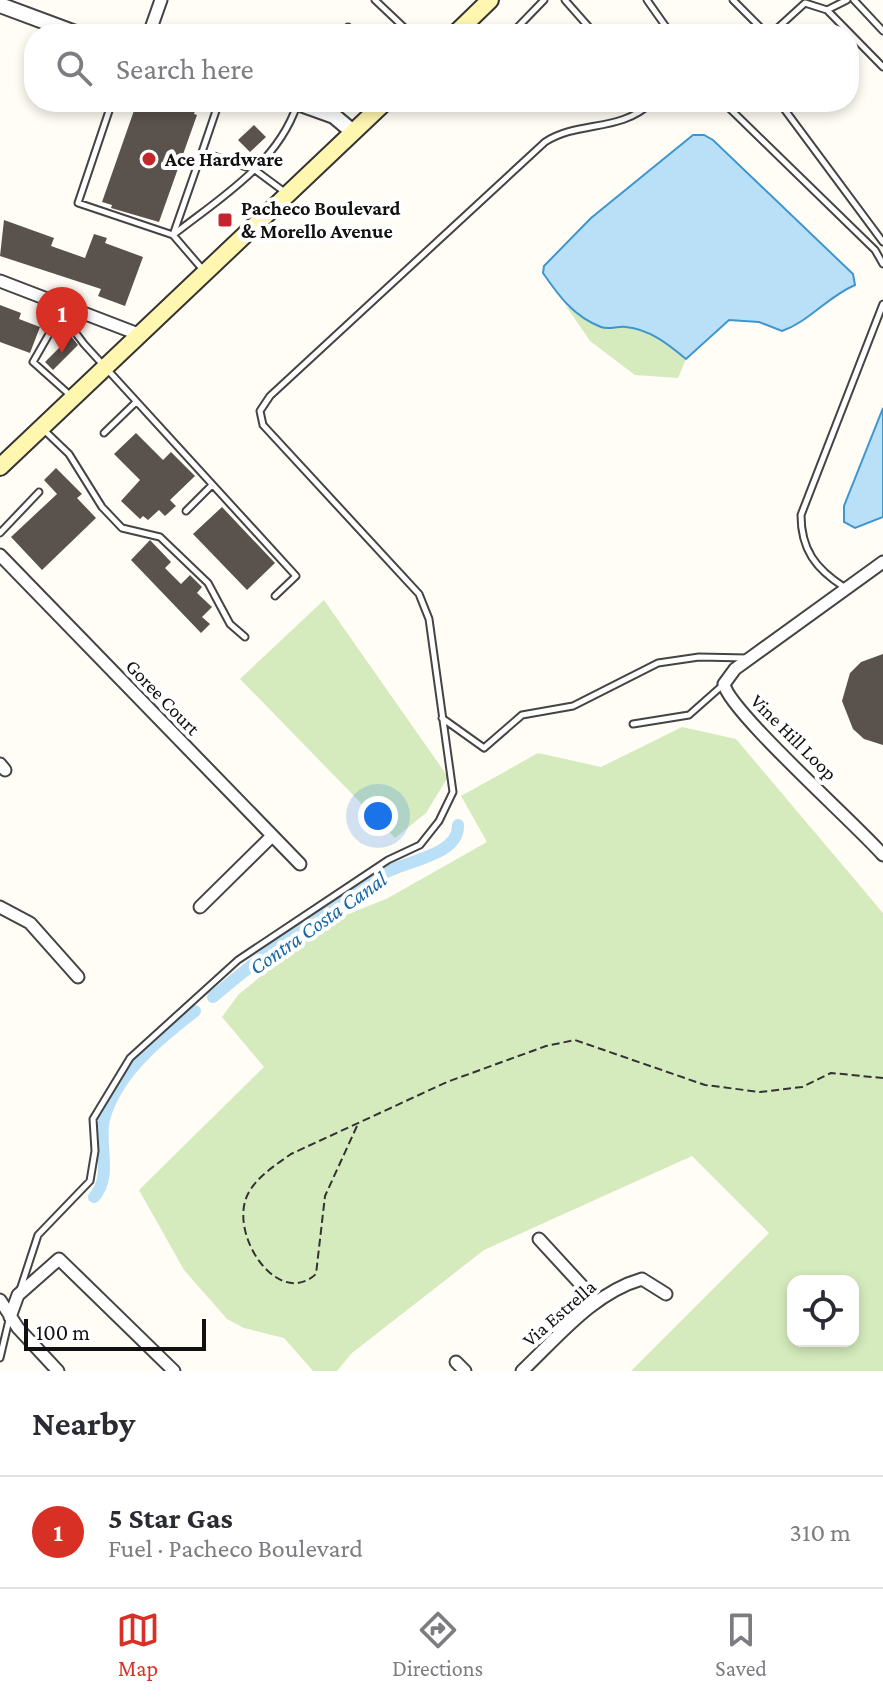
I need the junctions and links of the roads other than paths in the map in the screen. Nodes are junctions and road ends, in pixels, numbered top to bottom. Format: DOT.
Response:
graph roads {
  1 [pos="161,0"];
  2 [pos="375,0"];
  3 [pos="490,0"];
  4 [pos="544,0"];
  5 [pos="565,0"];
  6 [pos="647,0"];
  7 [pos="733,0"];
  8 [pos="847,0"];
  9 [pos="854,0"];
  10 [pos="802,2"];
  11 [pos="0,5"];
  12 [pos="827,10"];
  13 [pos="51,24"];
  14 [pos="153,24"];
  15 [pos="400,24"];
  16 [pos="465,24"];
  17 [pos="521,24"];
  18 [pos="586,24"];
  19 [pos="664,24"];
  20 [pos="758,24"];
  21 [pos="779,24"];
  22 [pos="841,24"];
  23 [pos="883,31"];
  24 [pos="859,43"];
  25 [pos="883,67"];
  26 [pos="109,112"];
  27 [pos="215,112"];
  28 [pos="292,112"];
  29 [pos="328,112"];
  30 [pos="374,112"];
  31 [pos="637,112"];
  32 [pos="733,112"];
  33 [pos="786,112"];
  34 [pos="353,132"];
  35 [pos="202,152"];
  36 [pos="255,170"];
  37 [pos="286,193"];
  38 [pos="173,235"];
  39 [pos="883,242"];
  40 [pos="875,250"];
  41 [pos="883,253"];
  42 [pos="883,264"];
  43 [pos="205,272"];
  44 [pos="0,281"];
  45 [pos="66,304"];
  46 [pos="883,304"];
  47 [pos="89,313"];
  48 [pos="57,320"];
  49 [pos="72,328"];
  50 [pos="138,334"];
  51 [pos="103,366"];
  52 [pos="71,396"];
  53 [pos="135,403"];
  54 [pos="40,426"];
  55 [pos="104,433"];
  56 [pos="0,467"];
  57 [pos="212,485"];
  58 [pos="39,492"];
  59 [pos="186,511"];
  60 [pos="0,533"];
  61 [pos="0,555"];
  62 [pos="883,562"];
  63 [pos="844,587"];
  64 [pos="275,596"];
  65 [pos="245,637"];
  66 [pos="750,658"];
  67 [pos="724,684"];
  68 [pos="441,718"];
  69 [pos="633,724"];
  70 [pos="271,837"];
  71 [pos="883,855"];
  72 [pos="300,864"];
  73 [pos="0,907"];
  74 [pos="200,907"];
  75 [pos="78,977"];
  76 [pos="539,1239"];
  77 [pos="666,1294"];
  78 [pos="18,1295"];
  79 [pos="0,1300"];
  80 [pos="596,1301"];
  81 [pos="10,1317"];
  82 [pos="0,1358"];
  83 [pos="58,1371"];
  84 [pos="174,1371"];
  85 [pos="522,1371"];
  1 -- 14 [label="street"];
  2 -- 15 [label="lane"];
  3 -- 16 [label="main road"];
  4 -- 17 [label="lane"];
  5 -- 18 [label="lane"];
  6 -- 19 [label="lane"];
  7 -- 20 [label="lane"];
  8 -- 12 [label="lane"];
  9 -- 23 [label="lane"];
  10 -- 12 [label="lane"];
  10 -- 21 [label="lane"];
  11 -- 13 [label="street"];
  12 -- 22 [label="lane"];
  24 -- 25 [label="lane"];
  26 -- 38 [label="lane"];
  27 -- 35 [label="lane"];
  28 -- 36 [label="lane"];
  29 -- 34 [label="street"];
  30 -- 34 [label="main road"];
  31 -- 68 [label="lane"];
  32 -- 40 [label="lane"];
  33 -- 39 [label="lane"];
  34 -- 37 [label="main road"];
  35 -- 36 [label="lane"];
  35 -- 38 [label="lane"];
  36 -- 37 [label="lane"];
  36 -- 38 [label="lane"];
  37 -- 43 [label="main road"];
  38 -- 43 [label="lane"];
  40 -- 41 [label="lane"];
  40 -- 42 [label="lane"];
  43 -- 50 [label="main road"];
  44 -- 45 [label="street"];
  45 -- 47 [label="street"];
  45 -- 48 [label="lane"];
  46 -- 63 [label="lane"];
  47 -- 49 [label="lane"];
  47 -- 50 [label="street"];
  48 -- 49 [label="lane"];
  48 -- 52 [label="lane"];
  49 -- 51 [label="lane"];
  50 -- 51 [label="main road"];
  51 -- 52 [label="main road"];
  51 -- 53 [label="lane"];
  52 -- 54 [label="main road"];
  53 -- 55 [label="lane"];
  53 -- 57 [label="lane"];
  54 -- 56 [label="main road"];
  54 -- 65 [label="lane"];
  57 -- 59 [label="lane"];
  57 -- 64 [label="lane"];
  58 -- 60 [label="lane"];
  61 -- 70 [label="street, Goree Court"];
  62 -- 63 [label="street"];
  63 -- 66 [label="street"];
  66 -- 67 [label="street"];
  66 -- 68 [label="lane"];
  67 -- 69 [label="lane"];
  67 -- 71 [label="street, Vine Hill Loop"];
  68 -- 78 [label="lane"];
  70 -- 72 [label="street, Goree Court"];
  70 -- 74 [label="street"];
  73 -- 75 [label="street"];
  76 -- 80 [label="street"];
  77 -- 80 [label="street, Via Estrella"];
  78 -- 81 [label="street"];
  78 -- 84 [label="street"];
  79 -- 81 [label="street"];
  80 -- 85 [label="street, Via Estrella"];
  81 -- 82 [label="lane"];
  81 -- 83 [label="street"];
}
